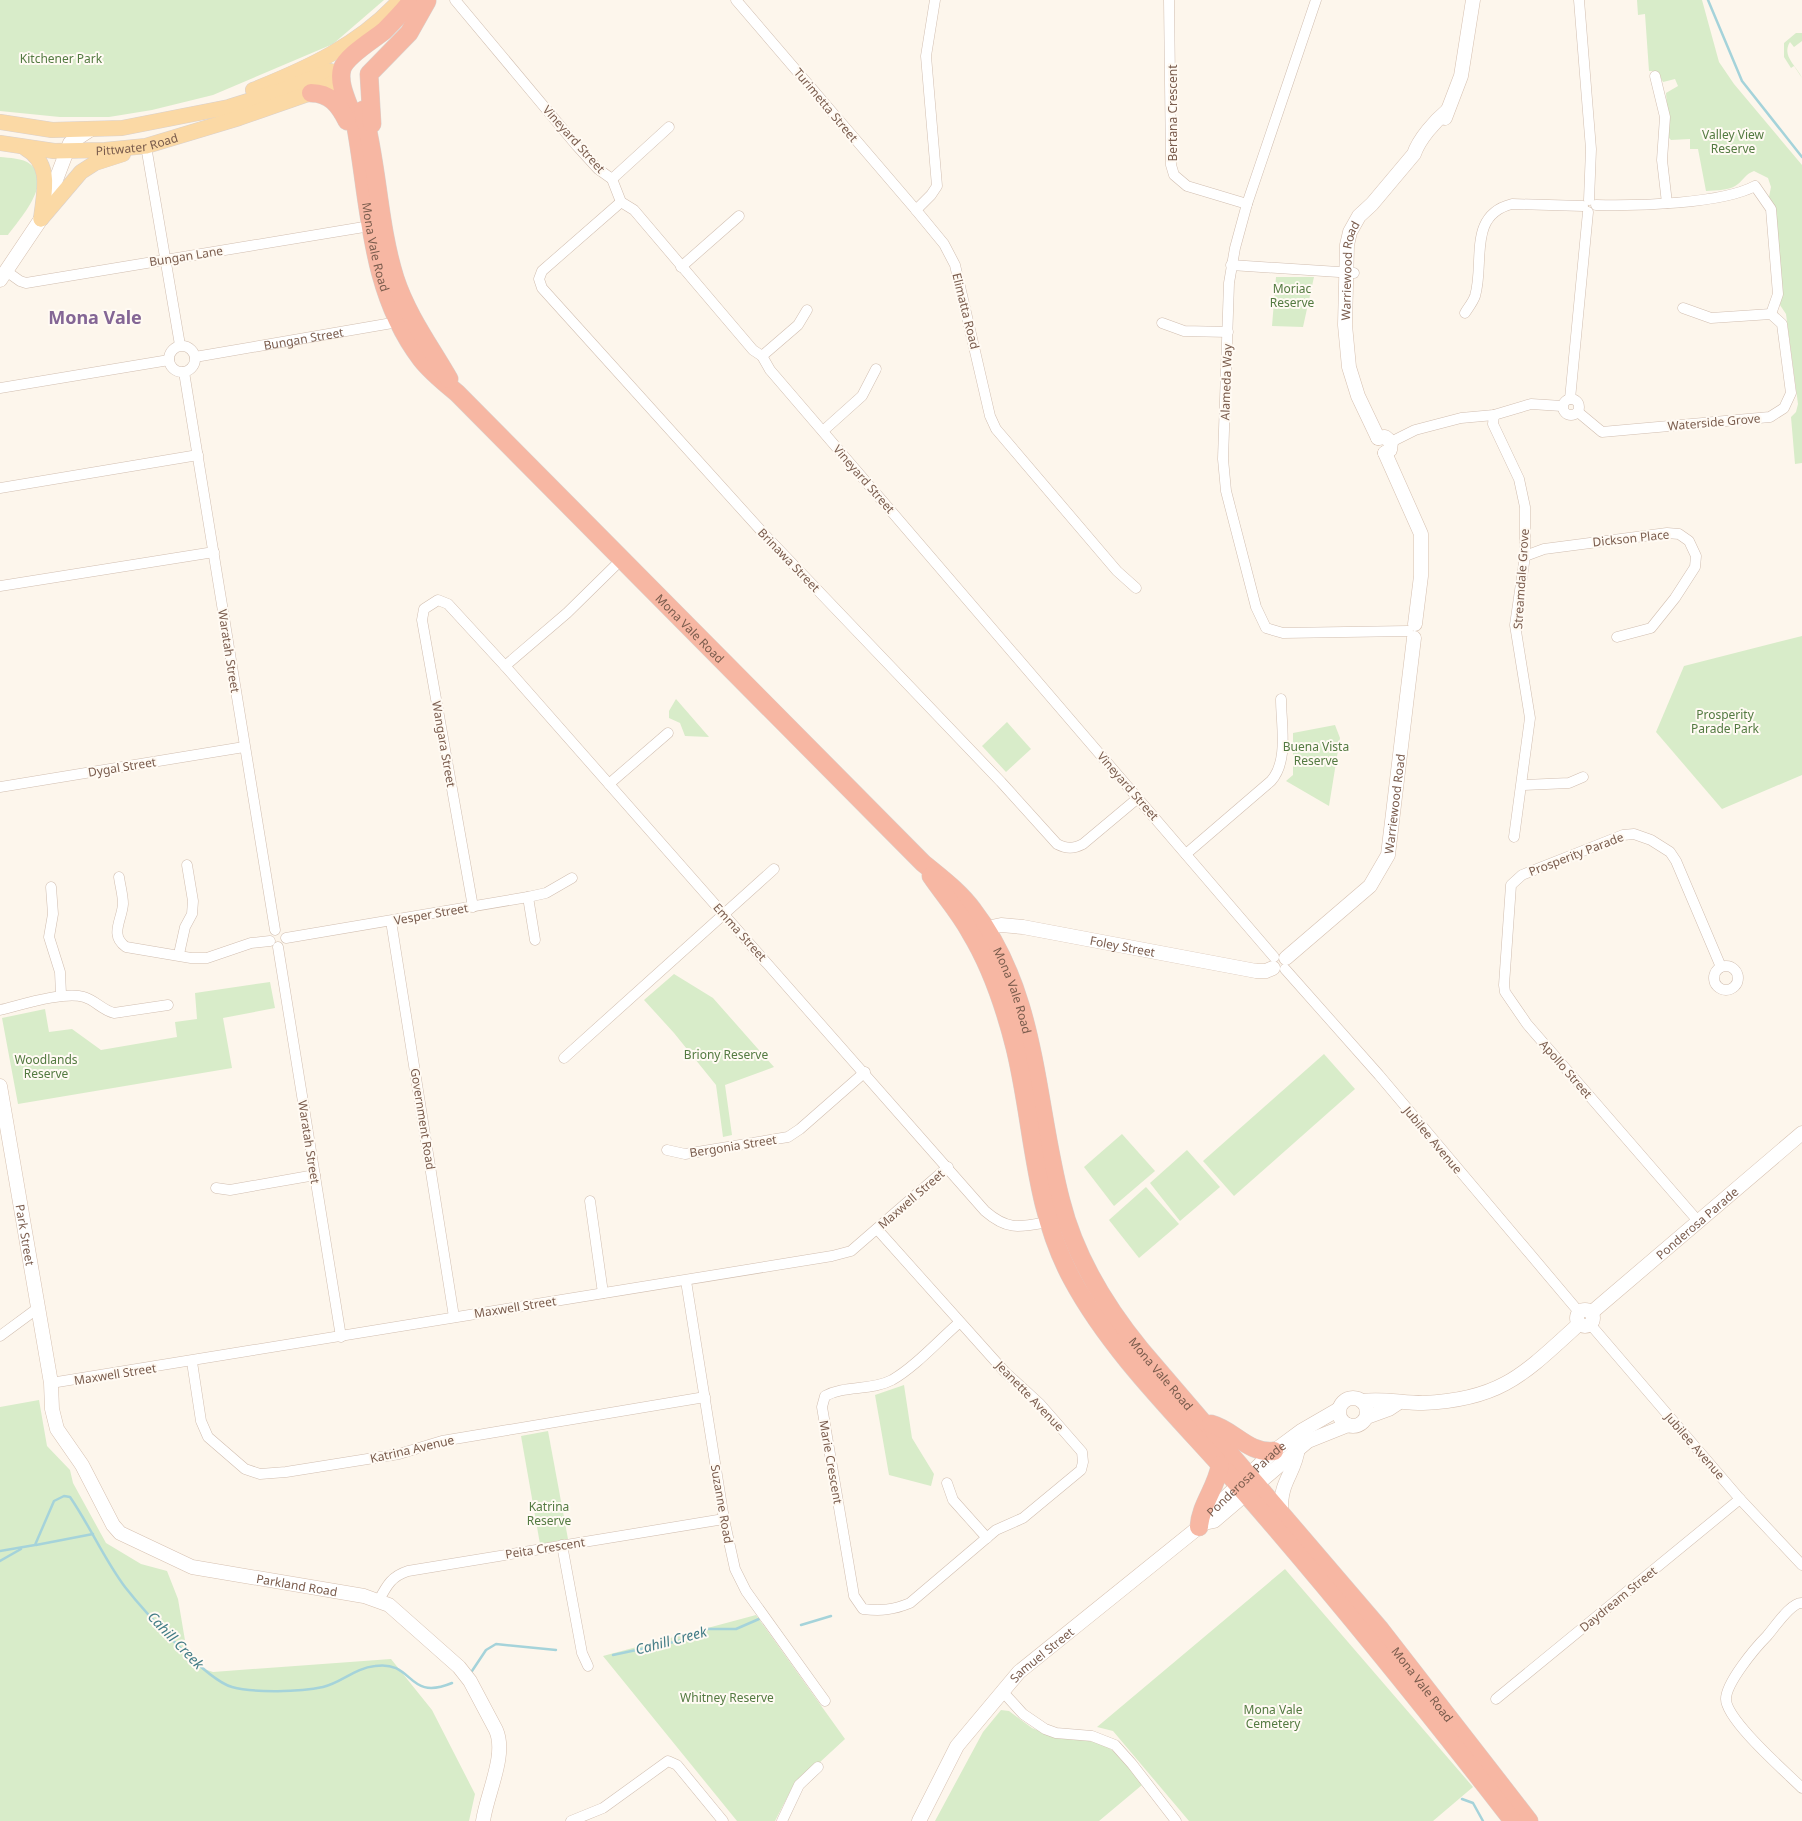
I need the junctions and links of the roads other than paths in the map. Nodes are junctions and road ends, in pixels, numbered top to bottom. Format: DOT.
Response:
graph roads {
  1 [pos="400,0"];
  2 [pos="422,0"];
  3 [pos="736,0"];
  4 [pos="935,0"];
  5 [pos="1170,0"];
  6 [pos="1316,0"];
  7 [pos="1579,0"];
  8 [pos="455,1"];
  9 [pos="1470,3"];
  10 [pos="343,76"];
  11 [pos="1655,76"];
  12 [pos="311,93"];
  13 [pos="188,115"];
  14 [pos="0,122"];
  15 [pos="669,128"];
  16 [pos="90,130"];
  17 [pos="0,143"];
  18 [pos="365,145"];
  19 [pos="146,146"];
  20 [pos="25,148"];
  21 [pos="67,150"];
  22 [pos="612,179"];
  23 [pos="621,202"];
  24 [pos="1667,203"];
  25 [pos="1247,204"];
  26 [pos="1589,206"];
  27 [pos="916,210"];
  28 [pos="739,216"];
  29 [pos="41,219"];
  30 [pos="370,226"];
  31 [pos="167,259"];
  32 [pos="1231,266"];
  33 [pos="681,267"];
  34 [pos="1350,273"];
  35 [pos="3,276"];
  36 [pos="1683,308"];
  37 [pos="807,310"];
  38 [pos="1465,313"];
  39 [pos="1771,314"];
  40 [pos="405,320"];
  41 [pos="1162,323"];
  42 [pos="1228,332"];
  43 [pos="180,346"];
  44 [pos="762,356"];
  45 [pos="195,357"];
  46 [pos="169,360"];
  47 [pos="876,369"];
  48 [pos="184,372"];
  49 [pos="0,388"];
  50 [pos="1570,398"];
  51 [pos="1562,406"];
  52 [pos="1578,412"];
  53 [pos="1494,415"];
  54 [pos="823,431"];
  55 [pos="1384,445"];
  56 [pos="198,456"];
  57 [pos="0,488"];
  58 [pos="214,552"];
  59 [pos="1525,556"];
  60 [pos="622,559"];
  61 [pos="0,586"];
  62 [pos="1136,588"];
  63 [pos="448,604"];
  64 [pos="1412,631"];
  65 [pos="1617,637"];
  66 [pos="505,666"];
  67 [pos="1282,699"];
  68 [pos="668,733"];
  69 [pos="244,747"];
  70 [pos="1582,778"];
  71 [pos="609,784"];
  72 [pos="1522,785"];
  73 [pos="0,788"];
  74 [pos="1138,798"];
  75 [pos="1514,837"];
  76 [pos="1186,854"];
  77 [pos="187,865"];
  78 [pos="774,869"];
  79 [pos="119,877"];
  80 [pos="572,878"];
  81 [pos="51,887"];
  82 [pos="1511,891"];
  83 [pos="528,897"];
  84 [pos="473,907"];
  85 [pos="724,914"];
  86 [pos="391,921"];
  87 [pos="275,930"];
  88 [pos="978,930"];
  89 [pos="286,938"];
  90 [pos="535,940"];
  91 [pos="274,944"];
  92 [pos="180,954"];
  93 [pos="1280,963"];
  94 [pos="1721,967"];
  95 [pos="62,994"];
  96 [pos="168,1005"];
  97 [pos="0,1010"];
  98 [pos="564,1058"];
  99 [pos="865,1072"];
  100 [pos="0,1086"];
  101 [pos="1802,1133"];
  102 [pos="667,1150"];
  103 [pos="948,1167"];
  104 [pos="315,1175"];
  105 [pos="216,1188"];
  106 [pos="1058,1190"];
  107 [pos="590,1201"];
  108 [pos="1698,1221"];
  109 [pos="1048,1222"];
  110 [pos="877,1228"];
  111 [pos="1088,1272"];
  112 [pos="686,1281"];
  113 [pos="603,1293"];
  114 [pos="38,1308"];
  115 [pos="454,1317"];
  116 [pos="1585,1318"];
  117 [pos="960,1322"];
  118 [pos="0,1336"];
  119 [pos="341,1337"];
  120 [pos="192,1362"];
  121 [pos="51,1383"];
  122 [pos="705,1398"];
  123 [pos="1362,1400"];
  124 [pos="1398,1403"];
  125 [pos="1339,1409"];
  126 [pos="1367,1417"];
  127 [pos="1204,1422"];
  128 [pos="1348,1426"];
  129 [pos="1298,1448"];
  130 [pos="1274,1450"];
  131 [pos="1220,1465"];
  132 [pos="947,1483"];
  133 [pos="1248,1484"];
  134 [pos="1740,1498"];
  135 [pos="1281,1511"];
  136 [pos="724,1519"];
  137 [pos="1202,1525"];
  138 [pos="987,1538"];
  139 [pos="562,1545"];
  140 [pos="1802,1565"];
  141 [pos="854,1596"];
  142 [pos="379,1600"];
  143 [pos="1802,1603"];
  144 [pos="588,1666"];
  145 [pos="1003,1692"];
  146 [pos="1496,1699"];
  147 [pos="825,1701"];
  148 [pos="818,1767"];
  149 [pos="1802,1788"];
  150 [pos="589,1818"];
  151 [pos="483,1821"];
  152 [pos="571,1821"];
  153 [pos="723,1821"];
  154 [pos="782,1821"];
  155 [pos="919,1821"];
  156 [pos="1176,1821"];
  157 [pos="1513,1821"];
  158 [pos="1530,1821"];
  1 -- 13 [label="main road, Pittwater Road"];
  2 -- 10 [label="highway, Pittwater Road"];
  2 -- 18 [label="highway"];
  3 -- 27 [label="street, Turimetta Street"];
  4 -- 27 [label="street"];
  5 -- 25 [label="street, Bertana Crescent"];
  6 -- 25 [label="street, Alameda Way"];
  7 -- 26 [label="street"];
  8 -- 22 [label="street, Vineyard Street"];
  9 -- 34 [label="street, Warriewood Road"];
  10 -- 12 [label="main road, Pittwater Road"];
  10 -- 13 [label="main road, Pittwater Road"];
  10 -- 18 [label="highway, Mona Vale Road"];
  11 -- 24 [label="street"];
  12 -- 18 [label="highway"];
  12 -- 19 [label="main road, Pittwater Road"];
  13 -- 16 [label="main road, Pittwater Road"];
  14 -- 16 [label="main road, Pittwater Road"];
  15 -- 22 [label="street"];
  16 -- 21 [label="street"];
  17 -- 20 [label="main road, Pittwater Road"];
  18 -- 30 [label="highway, Mona Vale Road"];
  18 -- 40 [label="highway, Mona Vale Road"];
  19 -- 21 [label="main road, Pittwater Road"];
  19 -- 29 [label="main road"];
  19 -- 31 [label="street"];
  20 -- 21 [label="main road, Pittwater Road"];
  20 -- 29 [label="main road"];
  21 -- 29 [label="street"];
  22 -- 23 [label="street, Vineyard Street"];
  23 -- 33 [label="street, Vineyard Street"];
  23 -- 74 [label="street, Brinawa Street"];
  24 -- 26 [label="street"];
  24 -- 39 [label="street"];
  25 -- 32 [label="street, Alameda Way"];
  26 -- 38 [label="street"];
  26 -- 50 [label="street"];
  27 -- 62 [label="street, Elimatta Road"];
  28 -- 33 [label="street"];
  29 -- 35 [label="street"];
  30 -- 31 [label="street, Bungan Lane"];
  30 -- 40 [label="highway, Mona Vale Road"];
  31 -- 35 [label="street, Bungan Lane"];
  31 -- 43 [label="street"];
  32 -- 34 [label="street"];
  32 -- 42 [label="street, Alameda Way"];
  33 -- 44 [label="street, Vineyard Street"];
  34 -- 55 [label="street, Warriewood Road"];
  36 -- 39 [label="street"];
  37 -- 44 [label="street"];
  39 -- 52 [label="street, Waterside Grove"];
  40 -- 45 [label="street, Bungan Street"];
  40 -- 60 [label="highway, Mona Vale Road"];
  41 -- 42 [label="street"];
  42 -- 64 [label="street, Alameda Way"];
  43 -- 45 [label="street"];
  43 -- 46 [label="street"];
  44 -- 54 [label="street, Vineyard Street"];
  45 -- 48 [label="street"];
  46 -- 48 [label="street"];
  46 -- 49 [label="street"];
  47 -- 54 [label="street"];
  48 -- 56 [label="street, Waratah Street"];
  50 -- 51 [label="street"];
  50 -- 52 [label="street"];
  51 -- 52 [label="street"];
  51 -- 53 [label="street"];
  53 -- 55 [label="street"];
  53 -- 59 [label="street, Streamdale Grove"];
  54 -- 74 [label="street, Vineyard Street"];
  55 -- 64 [label="street, Warriewood Road"];
  56 -- 57 [label="street"];
  56 -- 58 [label="street, Waratah Street"];
  58 -- 61 [label="street"];
  58 -- 69 [label="street, Waratah Street"];
  59 -- 65 [label="street, Dickson Place"];
  59 -- 72 [label="street, Streamdale Grove"];
  60 -- 66 [label="street"];
  60 -- 88 [label="highway, Mona Vale Road"];
  63 -- 66 [label="street, Emma Street"];
  63 -- 84 [label="street, Wangara Street"];
  64 -- 93 [label="street, Warriewood Road"];
  66 -- 71 [label="street, Emma Street"];
  67 -- 76 [label="street"];
  68 -- 71 [label="street"];
  69 -- 73 [label="street, Dygal Street"];
  69 -- 87 [label="street, Waratah Street"];
  70 -- 72 [label="street"];
  71 -- 85 [label="street, Emma Street"];
  72 -- 75 [label="street, Streamdale Grove"];
  74 -- 76 [label="street, Vineyard Street"];
  76 -- 93 [label="street, Vineyard Street"];
  77 -- 92 [label="street"];
  78 -- 85 [label="street"];
  79 -- 92 [label="street"];
  80 -- 83 [label="street, Vesper Street"];
  81 -- 95 [label="street"];
  82 -- 94 [label="street, Prosperity Parade"];
  82 -- 108 [label="street, Apollo Street"];
  83 -- 84 [label="street, Vesper Street"];
  83 -- 90 [label="street"];
  84 -- 86 [label="street, Vesper Street"];
  85 -- 98 [label="street"];
  85 -- 99 [label="street, Emma Street"];
  86 -- 89 [label="street, Vesper Street"];
  86 -- 115 [label="street, Government Road"];
  87 -- 89 [label="street"];
  87 -- 91 [label="street"];
  88 -- 93 [label="street, Foley Street"];
  88 -- 106 [label="highway, Mona Vale Road"];
  88 -- 109 [label="highway, Mona Vale Road"];
  89 -- 91 [label="street"];
  91 -- 92 [label="street"];
  91 -- 104 [label="street, Waratah Street"];
  93 -- 116 [label="street, Jubilee Avenue"];
  95 -- 96 [label="street"];
  95 -- 97 [label="street"];
  99 -- 102 [label="street, Bergonia Street"];
  99 -- 103 [label="street, Emma Street"];
  100 -- 114 [label="street, Park Street"];
  101 -- 108 [label="street, Ponderosa Parade"];
  103 -- 109 [label="street, Emma Street"];
  103 -- 110 [label="street, Maxwell Street"];
  104 -- 105 [label="street"];
  104 -- 119 [label="street, Waratah Street"];
  106 -- 109 [label="highway"];
  106 -- 111 [label="highway, Mona Vale Road"];
  107 -- 113 [label="street"];
  108 -- 116 [label="street, Ponderosa Parade"];
  109 -- 111 [label="highway"];
  109 -- 131 [label="highway, Mona Vale Road"];
  110 -- 112 [label="street, Maxwell Street"];
  110 -- 117 [label="street, Jeanette Avenue"];
  111 -- 127 [label="highway, Mona Vale Road"];
  112 -- 113 [label="street, Maxwell Street"];
  112 -- 122 [label="street, Suzanne Road"];
  113 -- 115 [label="street, Maxwell Street"];
  114 -- 118 [label="street"];
  114 -- 121 [label="street, Park Street"];
  115 -- 119 [label="street, Maxwell Street"];
  116 -- 124 [label="street, Ponderosa Parade"];
  116 -- 134 [label="street, Jubilee Avenue"];
  117 -- 138 [label="street, Jeanette Avenue"];
  117 -- 141 [label="street, Marie Crescent"];
  119 -- 120 [label="street, Maxwell Street"];
  120 -- 121 [label="street, Maxwell Street"];
  120 -- 122 [label="street, Katrina Avenue"];
  121 -- 142 [label="street, Parkland Road"];
  122 -- 136 [label="street, Suzanne Road"];
  123 -- 124 [label="street, Ponderosa Parade"];
  123 -- 125 [label="street"];
  123 -- 126 [label="street"];
  124 -- 126 [label="street, Ponderosa Parade"];
  125 -- 128 [label="street"];
  125 -- 130 [label="street, Ponderosa Parade"];
  126 -- 128 [label="street"];
  127 -- 130 [label="highway"];
  127 -- 133 [label="highway, Mona Vale Road"];
  128 -- 129 [label="street, Ponderosa Parade"];
  129 -- 133 [label="street, Ponderosa Parade"];
  129 -- 135 [label="street"];
  130 -- 133 [label="street, Ponderosa Parade"];
  131 -- 133 [label="highway, Mona Vale Road"];
  131 -- 137 [label="highway"];
  132 -- 138 [label="street"];
  133 -- 135 [label="highway, Mona Vale Road"];
  133 -- 137 [label="street, Ponderosa Parade"];
  133 -- 157 [label="highway, Mona Vale Road"];
  134 -- 140 [label="street, Jubilee Avenue"];
  134 -- 146 [label="street, Daydream Street"];
  135 -- 158 [label="highway, Mona Vale Road"];
  136 -- 139 [label="street, Peita Crescent"];
  136 -- 147 [label="street, Suzanne Road"];
  137 -- 145 [label="street, Samuel Street"];
  138 -- 141 [label="street, Jeanette Avenue"];
  139 -- 142 [label="street, Peita Crescent"];
  139 -- 144 [label="street"];
  142 -- 151 [label="street, Parkland Road"];
  143 -- 149 [label="street"];
  145 -- 155 [label="street, Samuel Street"];
  145 -- 156 [label="street"];
  148 -- 154 [label="street"];
  150 -- 152 [label="street"];
  150 -- 153 [label="street"];
}
